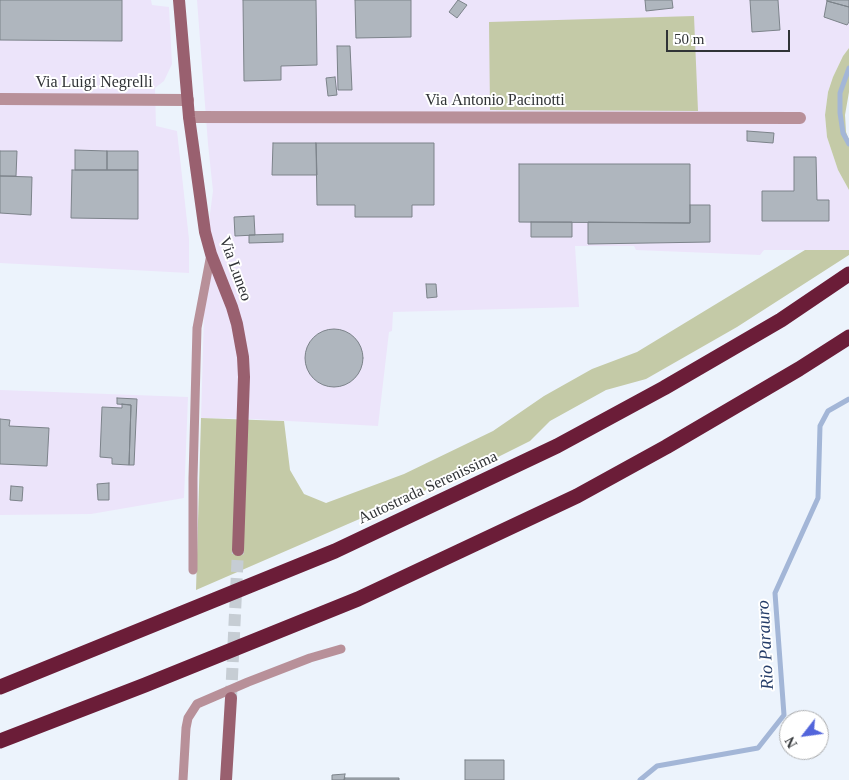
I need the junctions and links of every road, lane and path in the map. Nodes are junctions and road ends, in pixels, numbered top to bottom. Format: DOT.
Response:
graph roads {
  1 [pos="179,0"];
  2 [pos="0,99"];
  3 [pos="188,100"];
  4 [pos="189,117"];
  5 [pos="800,118"];
  6 [pos="211,254"];
  7 [pos="849,274"];
  8 [pos="849,337"];
  9 [pos="238,550"];
  10 [pos="193,570"];
  11 [pos="341,649"];
  12 [pos="0,687"];
  13 [pos="231,698"];
  14 [pos="0,741"];
  15 [pos="183,780"];
  16 [pos="226,780"];
  1 -- 3 [label="street, Via Luneo"];
  2 -- 3 [label="street, Via Luigi Negrelli"];
  3 -- 4 [label="street, Via Luneo"];
  4 -- 5 [label="street, Via Antonio Pacinotti"];
  4 -- 6 [label="street, Via Luneo"];
  6 -- 9 [label="street, Via Luneo"];
  6 -- 10 [label="lane"];
  7 -- 12 [label="highway, Autostrada Serenissima"];
  8 -- 14 [label="highway"];
  11 -- 15 [label="lane"];
  13 -- 16 [label="street"];
}
